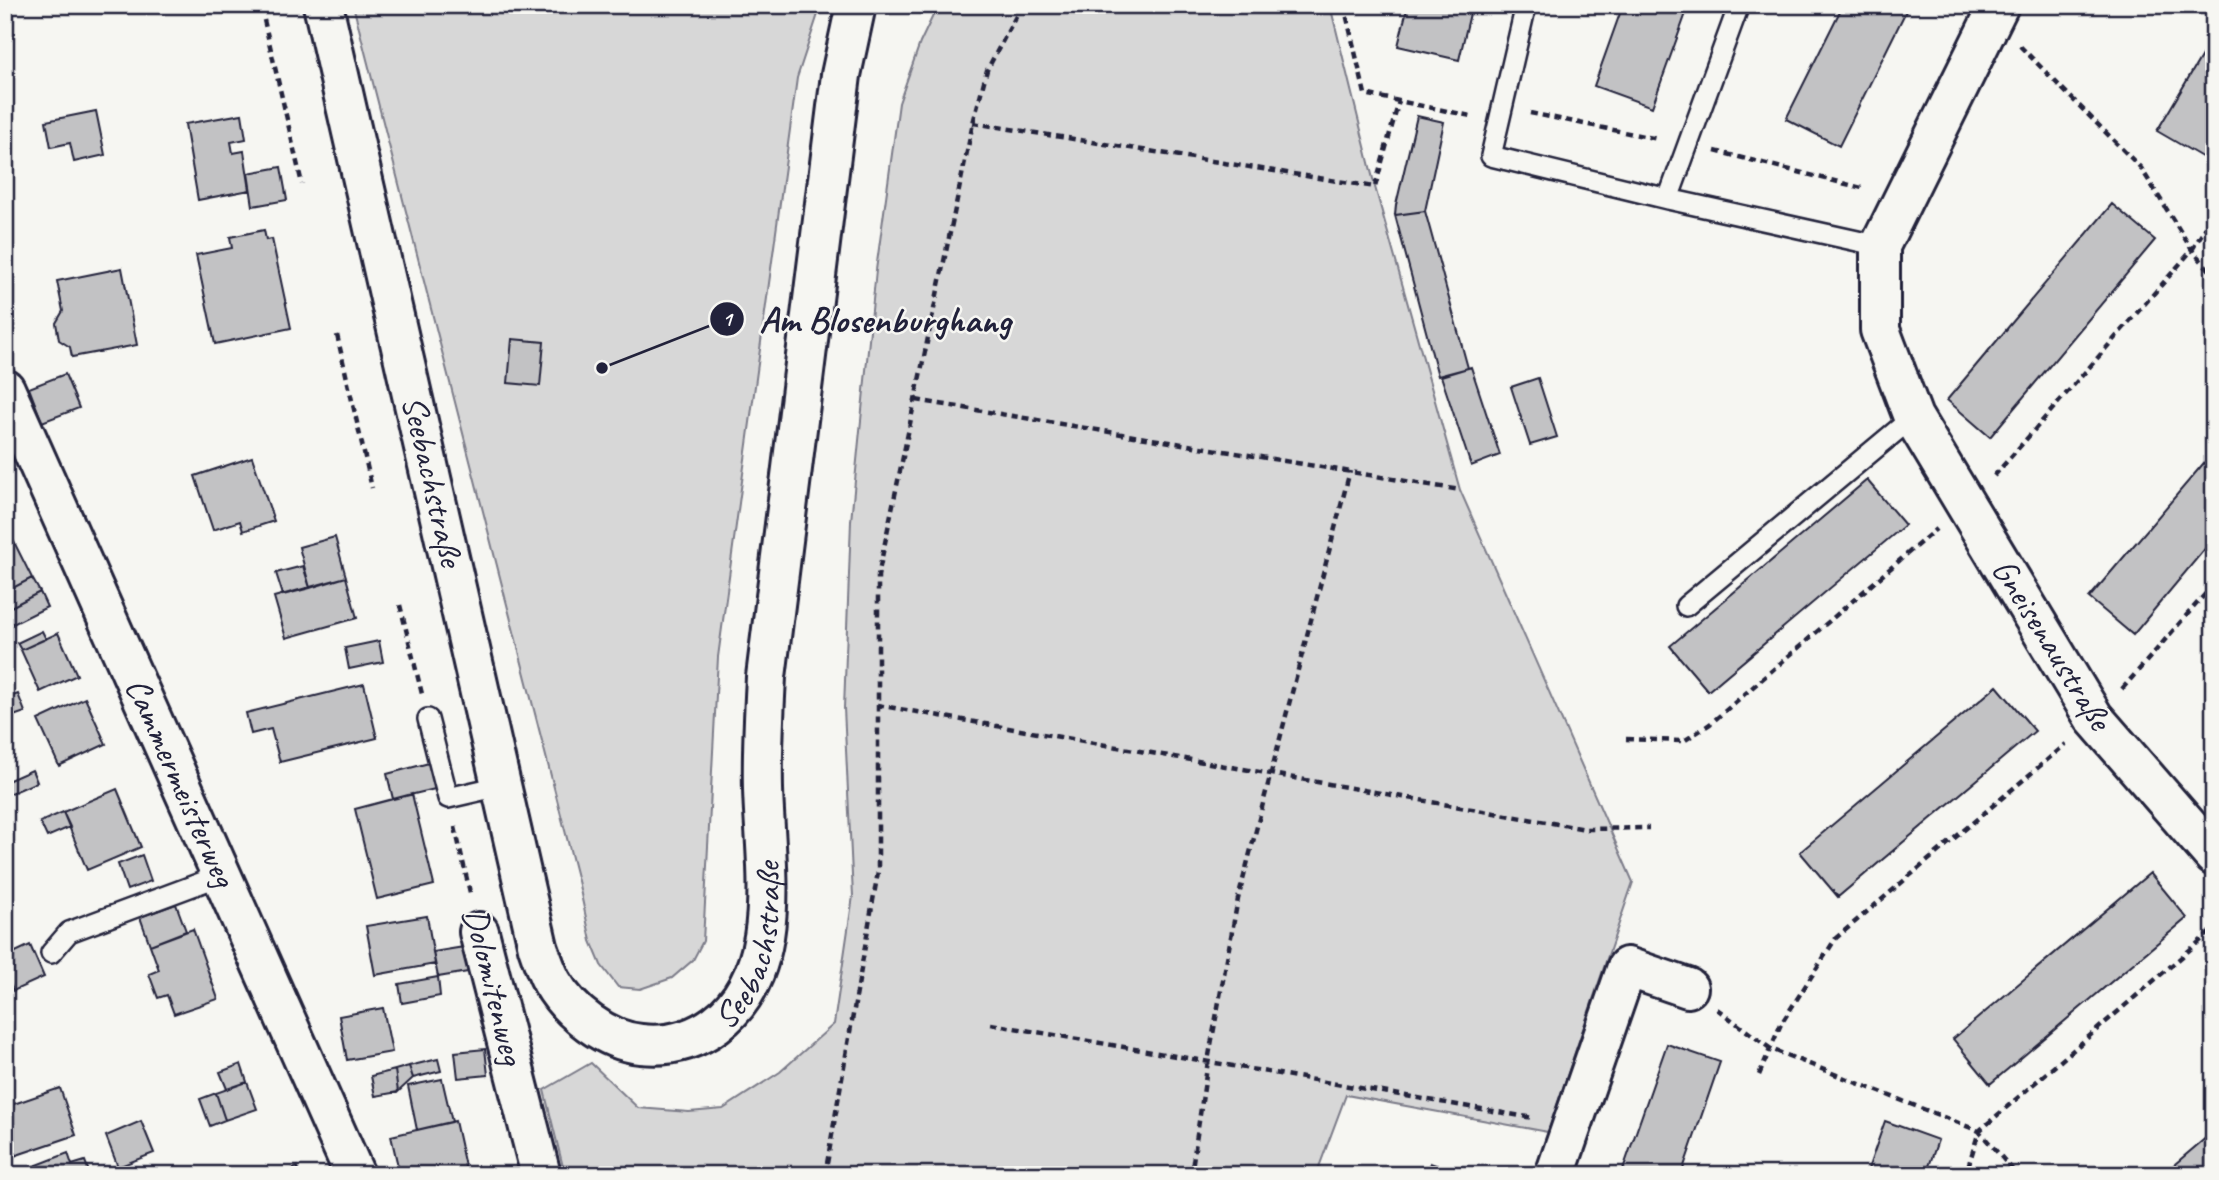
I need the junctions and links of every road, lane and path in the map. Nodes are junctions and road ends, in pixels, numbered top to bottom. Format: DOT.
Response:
graph roads {
  1 [pos="323,5"];
  2 [pos="856,5"];
  3 [pos="1022,5"];
  4 [pos="1344,5"];
  5 [pos="1526,5"];
  6 [pos="1739,5"];
  7 [pos="1995,12"];
  8 [pos="264,20"];
  9 [pos="1399,101"];
  10 [pos="1499,122"];
  11 [pos="973,123"];
  12 [pos="302,184"];
  13 [pos="1668,199"];
  14 [pos="1880,246"];
  15 [pos="2214,275"];
  16 [pos="337,335"];
  17 [pos="5,389"];
  18 [pos="916,400"];
  19 [pos="1913,417"];
  20 [pos="18,452"];
  21 [pos="1350,471"];
  22 [pos="372,488"];
  23 [pos="1460,490"];
  24 [pos="2214,584"];
  25 [pos="400,605"];
  26 [pos="1686,606"];
  27 [pos="877,705"];
  28 [pos="2094,718"];
  29 [pos="428,719"];
  30 [pos="1271,774"];
  31 [pos="500,786"];
  32 [pos="448,798"];
  33 [pos="1649,828"];
  34 [pos="2214,856"];
  35 [pos="222,875"];
  36 [pos="2214,929"];
  37 [pos="479,932"];
  38 [pos="51,953"];
  39 [pos="1688,988"];
  40 [pos="991,1024"];
  41 [pos="1771,1049"];
  42 [pos="1208,1061"];
  43 [pos="1759,1075"];
  44 [pos="1572,1124"];
  45 [pos="1979,1132"];
  46 [pos="1968,1167"];
  47 [pos="355,1175"];
  48 [pos="541,1175"];
  49 [pos="825,1175"];
  50 [pos="1191,1175"];
  51 [pos="1555,1175"];
  52 [pos="2017,1175"];
  1 -- 31 [label="street, Seebachstraße"];
  2 -- 31 [label="street, Seebachstraße"];
  3 -- 11 [label="path"];
  4 -- 9 [label="path"];
  5 -- 10 [label="lane"];
  6 -- 13 [label="lane"];
  7 -- 14 [label="street, Gneisenaustraße"];
  7 -- 15 [label="path"];
  8 -- 12 [label="path"];
  9 -- 10 [label="path"];
  9 -- 11 [label="path"];
  10 -- 13 [label="lane"];
  11 -- 18 [label="path"];
  13 -- 14 [label="lane"];
  14 -- 19 [label="street, Gneisenaustraße"];
  16 -- 22 [label="path"];
  17 -- 20 [label="street, Cammermeisterweg"];
  18 -- 21 [label="path"];
  18 -- 27 [label="path"];
  19 -- 26 [label="lane"];
  19 -- 28 [label="street, Gneisenaustraße"];
  20 -- 35 [label="street, Cammermeisterweg"];
  21 -- 23 [label="path"];
  21 -- 30 [label="path"];
  24 -- 28 [label="path"];
  25 -- 29 [label="path"];
  27 -- 30 [label="path"];
  27 -- 49 [label="path"];
  28 -- 34 [label="street, Gneisenaustraße"];
  28 -- 41 [label="path"];
  29 -- 32 [label="lane"];
  30 -- 33 [label="path"];
  30 -- 42 [label="path"];
  31 -- 32 [label="lane"];
  32 -- 37 [label="path, Dolomitenweg"];
  35 -- 38 [label="lane"];
  35 -- 47 [label="street, Cammermeisterweg"];
  36 -- 45 [label="path"];
  37 -- 48 [label="street, Dolomitenweg"];
  39 -- 41 [label="path"];
  39 -- 44 [label="street"];
  40 -- 42 [label="path"];
  41 -- 43 [label="path"];
  41 -- 45 [label="path"];
  42 -- 44 [label="path"];
  42 -- 50 [label="path"];
  44 -- 51 [label="street"];
  45 -- 46 [label="path"];
  45 -- 52 [label="path"];
}
